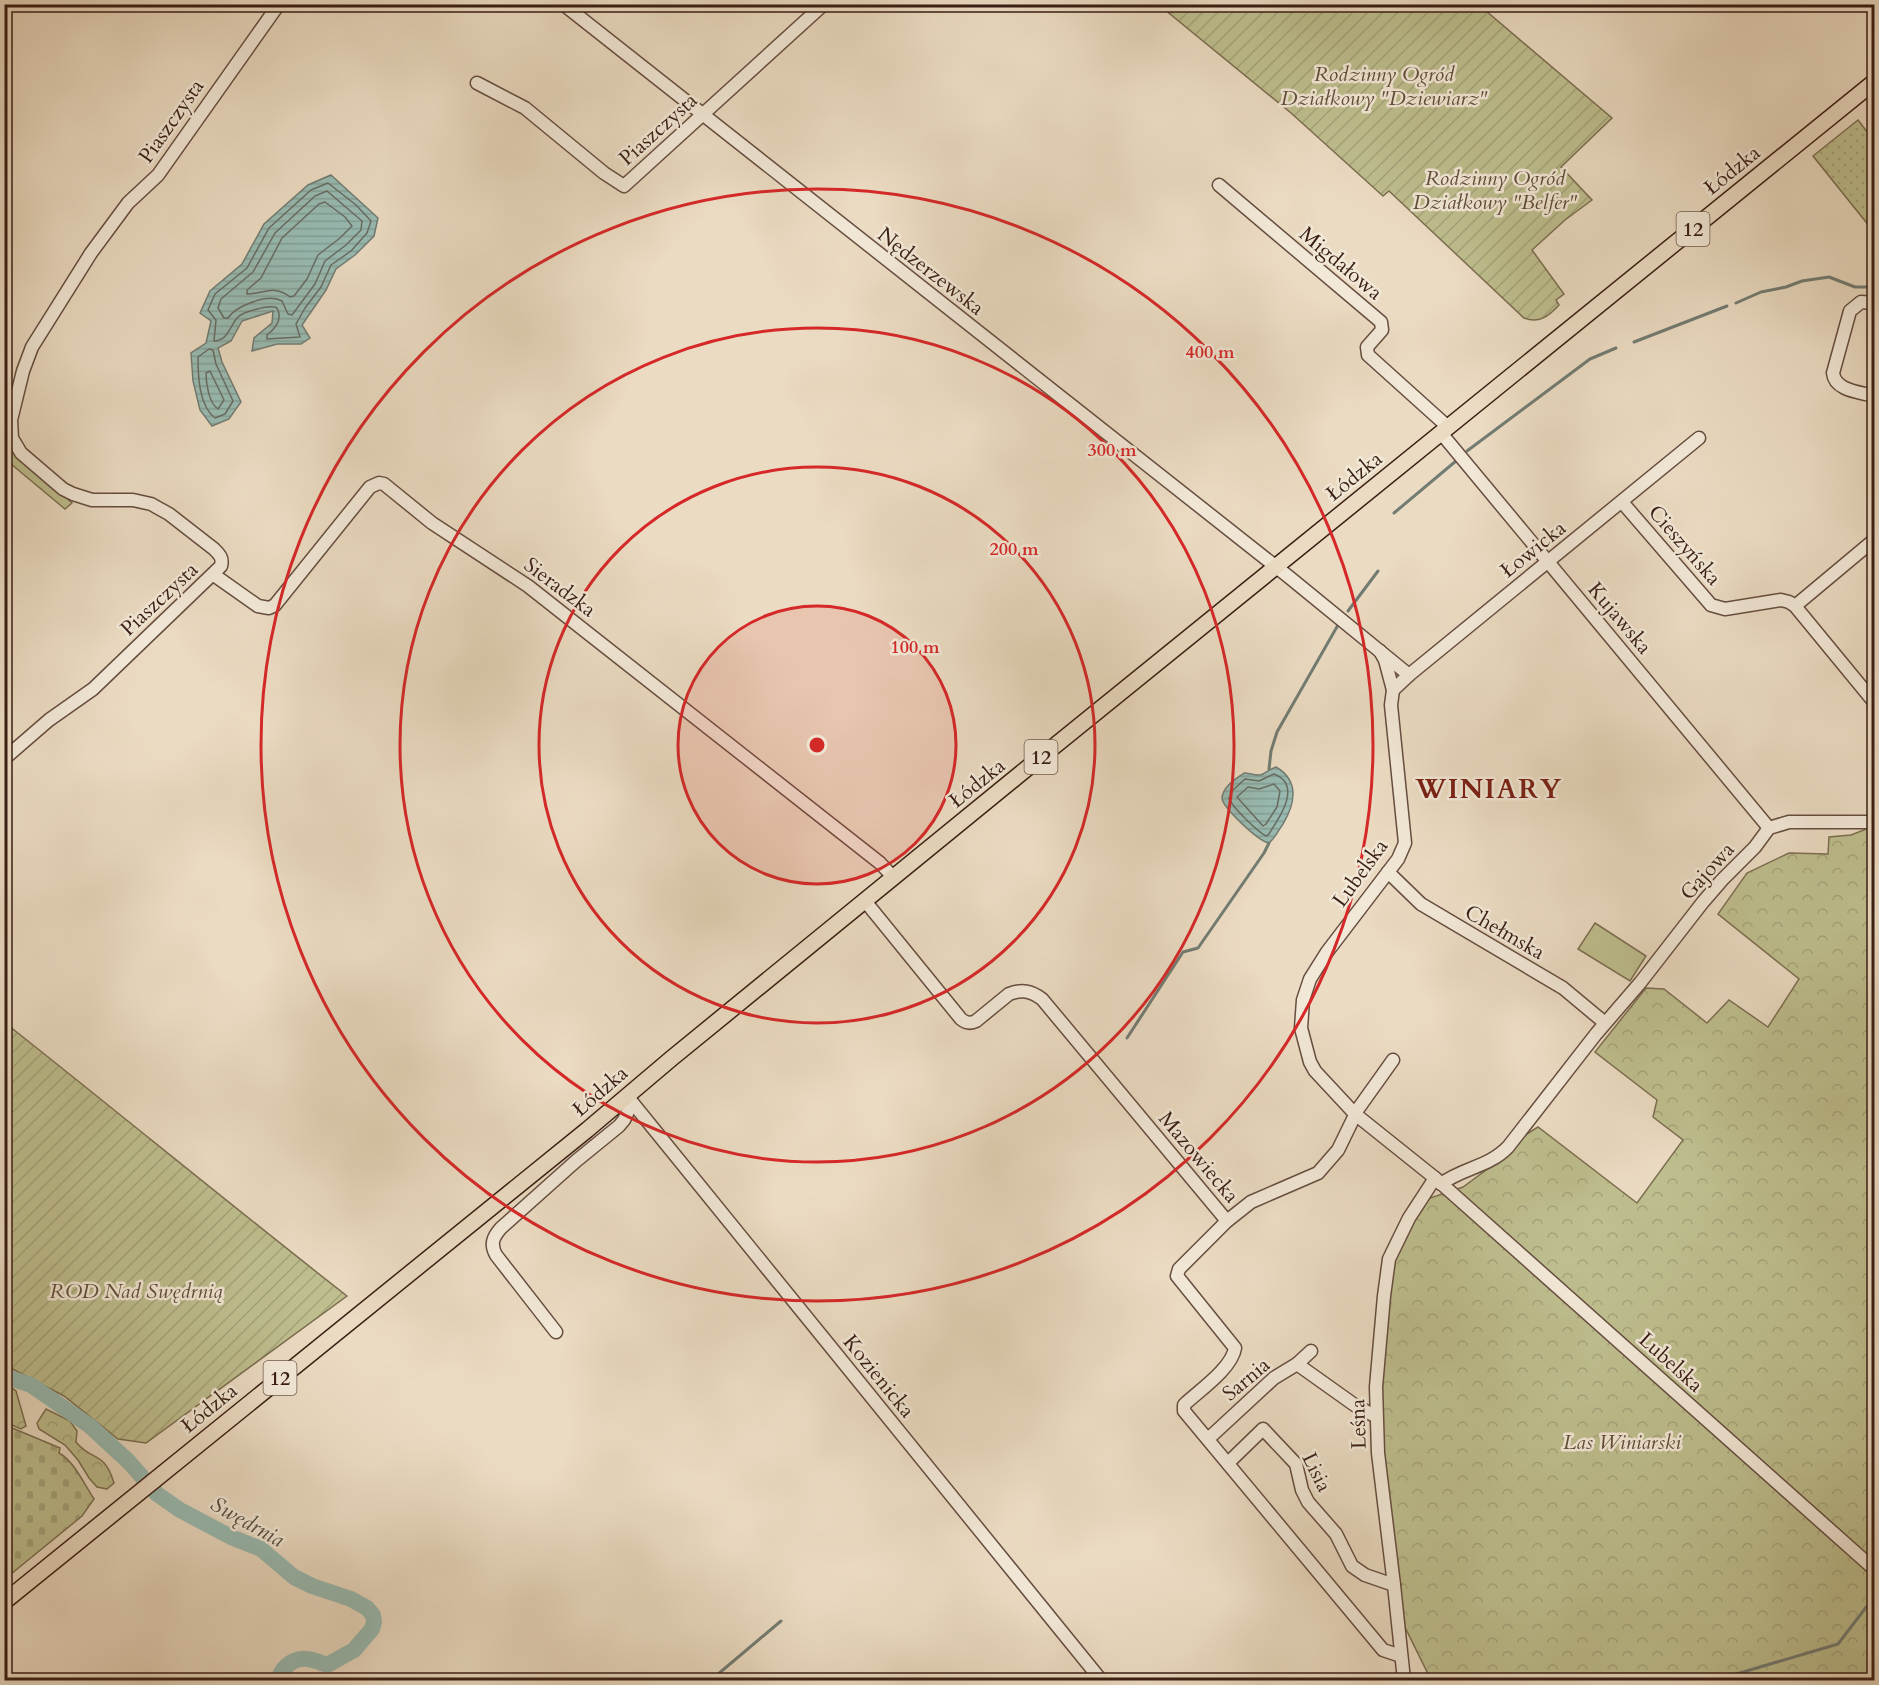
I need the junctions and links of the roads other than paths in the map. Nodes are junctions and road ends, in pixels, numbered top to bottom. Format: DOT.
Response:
graph roads {
  1 [pos="279,4"];
  2 [pos="563,4"];
  3 [pos="824,4"];
  4 [pos="1875,82"];
  5 [pos="477,83"];
  6 [pos="703,114"];
  7 [pos="1219,185"];
  8 [pos="1875,303"];
  9 [pos="1875,396"];
  10 [pos="1444,430"];
  11 [pos="1699,438"];
  12 [pos="1622,502"];
  13 [pos="1875,540"];
  14 [pos="1548,562"];
  15 [pos="1276,567"];
  16 [pos="214,575"];
  17 [pos="1796,606"];
  18 [pos="1380,651"];
  19 [pos="1409,675"];
  20 [pos="1393,690"];
  21 [pos="1875,702"];
  22 [pos="4,759"];
  23 [pos="1875,822"];
  24 [pos="1769,828"];
  25 [pos="1388,872"];
  26 [pos="894,878"];
  27 [pos="865,901"];
  28 [pos="1605,1023"];
  29 [pos="1392,1060"];
  30 [pos="629,1099"];
  31 [pos="1355,1114"];
  32 [pos="1438,1181"];
  33 [pos="1227,1221"];
  34 [pos="556,1332"];
  35 [pos="1311,1351"];
  36 [pos="1297,1364"];
  37 [pos="1376,1416"];
  38 [pos="1208,1439"];
  39 [pos="1228,1463"];
  40 [pos="1875,1569"];
  41 [pos="1394,1585"];
  42 [pos="4,1602"];
  43 [pos="1401,1656"];
  44 [pos="1101,1680"];
  45 [pos="1404,1680"];
  1 -- 16 [label="street, Piaszczysta"];
  2 -- 6 [label="street, Nędzerzewska"];
  3 -- 6 [label="street, Piaszczysta"];
  4 -- 10 [label="main road, Łódzka / 12"];
  5 -- 6 [label="street, Piaszczysta"];
  6 -- 15 [label="street, Nędzerzewska"];
  7 -- 10 [label="street, Migdałowa"];
  8 -- 9 [label="street"];
  10 -- 14 [label="street, Kujawska"];
  10 -- 15 [label="main road, Łódzka / 12"];
  11 -- 12 [label="street, Łowicka"];
  12 -- 14 [label="street, Łowicka"];
  12 -- 17 [label="street, Cieszyńska"];
  13 -- 17 [label="street"];
  14 -- 19 [label="street, Łowicka"];
  14 -- 24 [label="street, Kujawska"];
  15 -- 18 [label="street"];
  15 -- 26 [label="main road, Łódzka / 12"];
  16 -- 22 [label="street, Piaszczysta"];
  16 -- 26 [label="street, Sieradzka"];
  17 -- 21 [label="street"];
  18 -- 19 [label="street"];
  18 -- 20 [label="street, Lubelska"];
  19 -- 20 [label="street, Łowicka"];
  20 -- 25 [label="street, Lubelska"];
  23 -- 24 [label="street"];
  24 -- 28 [label="street, Gajowa"];
  25 -- 28 [label="street, Chełmska"];
  25 -- 31 [label="street, Lubelska"];
  26 -- 27 [label="main road, Łódzka / 12"];
  27 -- 30 [label="main road, Łódzka / 12"];
  27 -- 33 [label="street, Mazowiecka"];
  28 -- 32 [label="street"];
  29 -- 31 [label="street"];
  30 -- 34 [label="street"];
  30 -- 42 [label="main road, Łódzka / 12"];
  30 -- 44 [label="street, Kozienicka"];
  31 -- 32 [label="street, Lubelska"];
  31 -- 33 [label="street"];
  32 -- 37 [label="street, Leśna"];
  32 -- 40 [label="street, Lubelska"];
  33 -- 38 [label="street, Mazowiecka"];
  35 -- 36 [label="street, Sarnia"];
  36 -- 37 [label="street"];
  36 -- 38 [label="street, Sarnia"];
  37 -- 41 [label="street, Leśna"];
  38 -- 39 [label="street, Mazowiecka"];
  39 -- 41 [label="street, Lisia"];
  39 -- 43 [label="street, Mazowiecka"];
  41 -- 43 [label="street, Leśna"];
  43 -- 45 [label="street, Leśna"];
}
